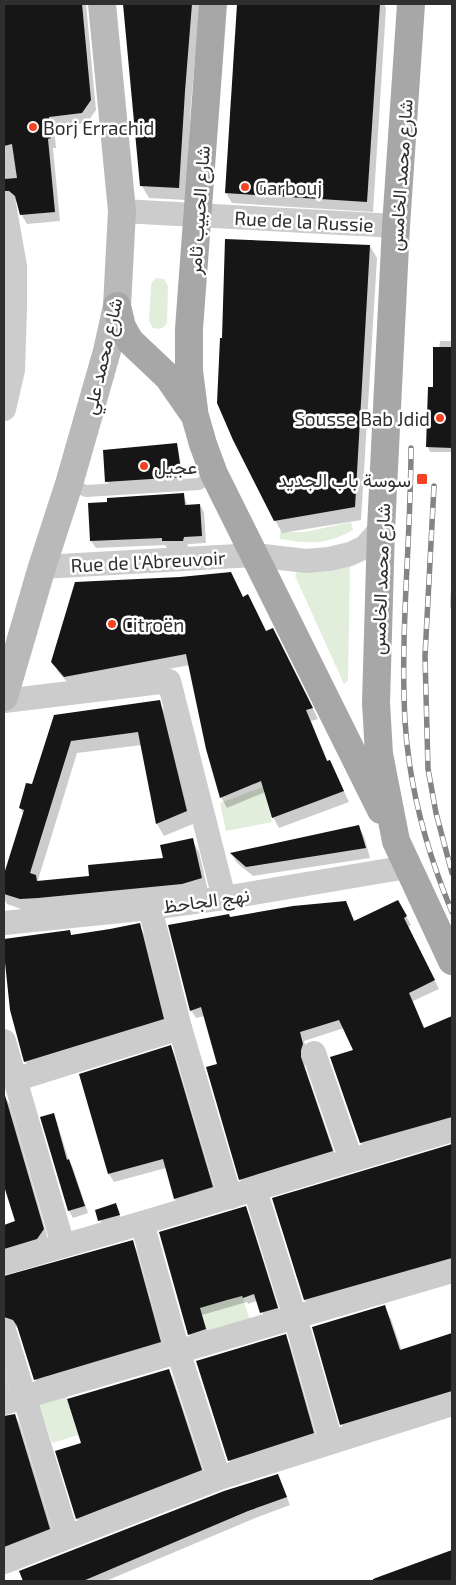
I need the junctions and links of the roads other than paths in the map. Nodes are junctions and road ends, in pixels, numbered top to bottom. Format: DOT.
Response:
graph roads {
  1 [pos="102,4"];
  2 [pos="213,4"];
  3 [pos="411,4"];
  4 [pos="4,204"];
  5 [pos="122,211"];
  6 [pos="198,215"];
  7 [pos="396,226"];
  8 [pos="117,306"];
  9 [pos="4,409"];
  10 [pos="195,416"];
  11 [pos="214,474"];
  12 [pos="69,484"];
  13 [pos="381,529"];
  14 [pos="255,555"];
  15 [pos="42,567"];
  16 [pos="4,699"];
  17 [pos="396,841"];
  18 [pos="407,867"];
  19 [pos="224,898"];
  20 [pos="150,908"];
  21 [pos="4,923"];
  22 [pos="452,961"];
  23 [pos="180,1028"];
  24 [pos="4,1041"];
  25 [pos="314,1053"];
  26 [pos="9,1081"];
  27 [pos="452,1130"];
  28 [pos="350,1160"];
  29 [pos="255,1190"];
  30 [pos="230,1197"];
  31 [pos="142,1224"];
  32 [pos="63,1245"];
  33 [pos="4,1263"];
  34 [pos="452,1271"];
  35 [pos="295,1317"];
  36 [pos="4,1330"];
  37 [pos="178,1351"];
  38 [pos="14,1400"];
  39 [pos="452,1404"];
  40 [pos="331,1442"];
  41 [pos="218,1478"];
  42 [pos="67,1536"];
  43 [pos="4,1562"];
  44 [pos="12,1581"];
  1 -- 5 [label="main road, شارع محمد علي"];
  2 -- 6 [label="main road, شارع الحبيب ثامر"];
  3 -- 7 [label="main road, شارع محمد الخامس"];
  4 -- 9 [label="street"];
  5 -- 6 [label="street, Rue de la Russie"];
  5 -- 8 [label="main road, شارع محمد علي"];
  6 -- 7 [label="street, Rue de la Russie"];
  6 -- 10 [label="main road, شارع الحبيب ثامر"];
  7 -- 13 [label="main road, شارع محمد الخامس"];
  8 -- 10 [label="main road"];
  8 -- 12 [label="main road, شارع محمد علي"];
  10 -- 11 [label="main road"];
  11 -- 12 [label="lane"];
  11 -- 14 [label="main road"];
  12 -- 15 [label="main road, شارع محمد علي"];
  13 -- 14 [label="street, Rue de l'Abreuvoir"];
  13 -- 17 [label="main road, شارع محمد الخامس"];
  14 -- 15 [label="street, Rue de l'Abreuvoir"];
  14 -- 17 [label="main road"];
  15 -- 16 [label="main road, شارع محمد علي"];
  16 -- 19 [label="street"];
  17 -- 18 [label="main road, شارع محمد الخامس"];
  18 -- 19 [label="street, نهج الجاحظ"];
  18 -- 22 [label="main road, شارع محمد الخامس"];
  19 -- 20 [label="street, نهج الجاحظ"];
  20 -- 21 [label="street, نهج الجاحظ"];
  20 -- 23 [label="street"];
  23 -- 26 [label="street"];
  23 -- 30 [label="street"];
  24 -- 26 [label="street"];
  25 -- 28 [label="street"];
  26 -- 32 [label="street"];
  27 -- 28 [label="street"];
  28 -- 29 [label="street"];
  29 -- 30 [label="street"];
  29 -- 35 [label="street"];
  30 -- 31 [label="street"];
  31 -- 32 [label="street"];
  31 -- 37 [label="street"];
  32 -- 33 [label="street"];
  34 -- 35 [label="street"];
  35 -- 37 [label="street"];
  35 -- 40 [label="street"];
  36 -- 38 [label="street"];
  37 -- 38 [label="street"];
  37 -- 41 [label="street"];
  38 -- 42 [label="street"];
  39 -- 40 [label="street"];
  40 -- 41 [label="street"];
  41 -- 42 [label="street"];
  42 -- 43 [label="street"];
  43 -- 44 [label="street"];
}
